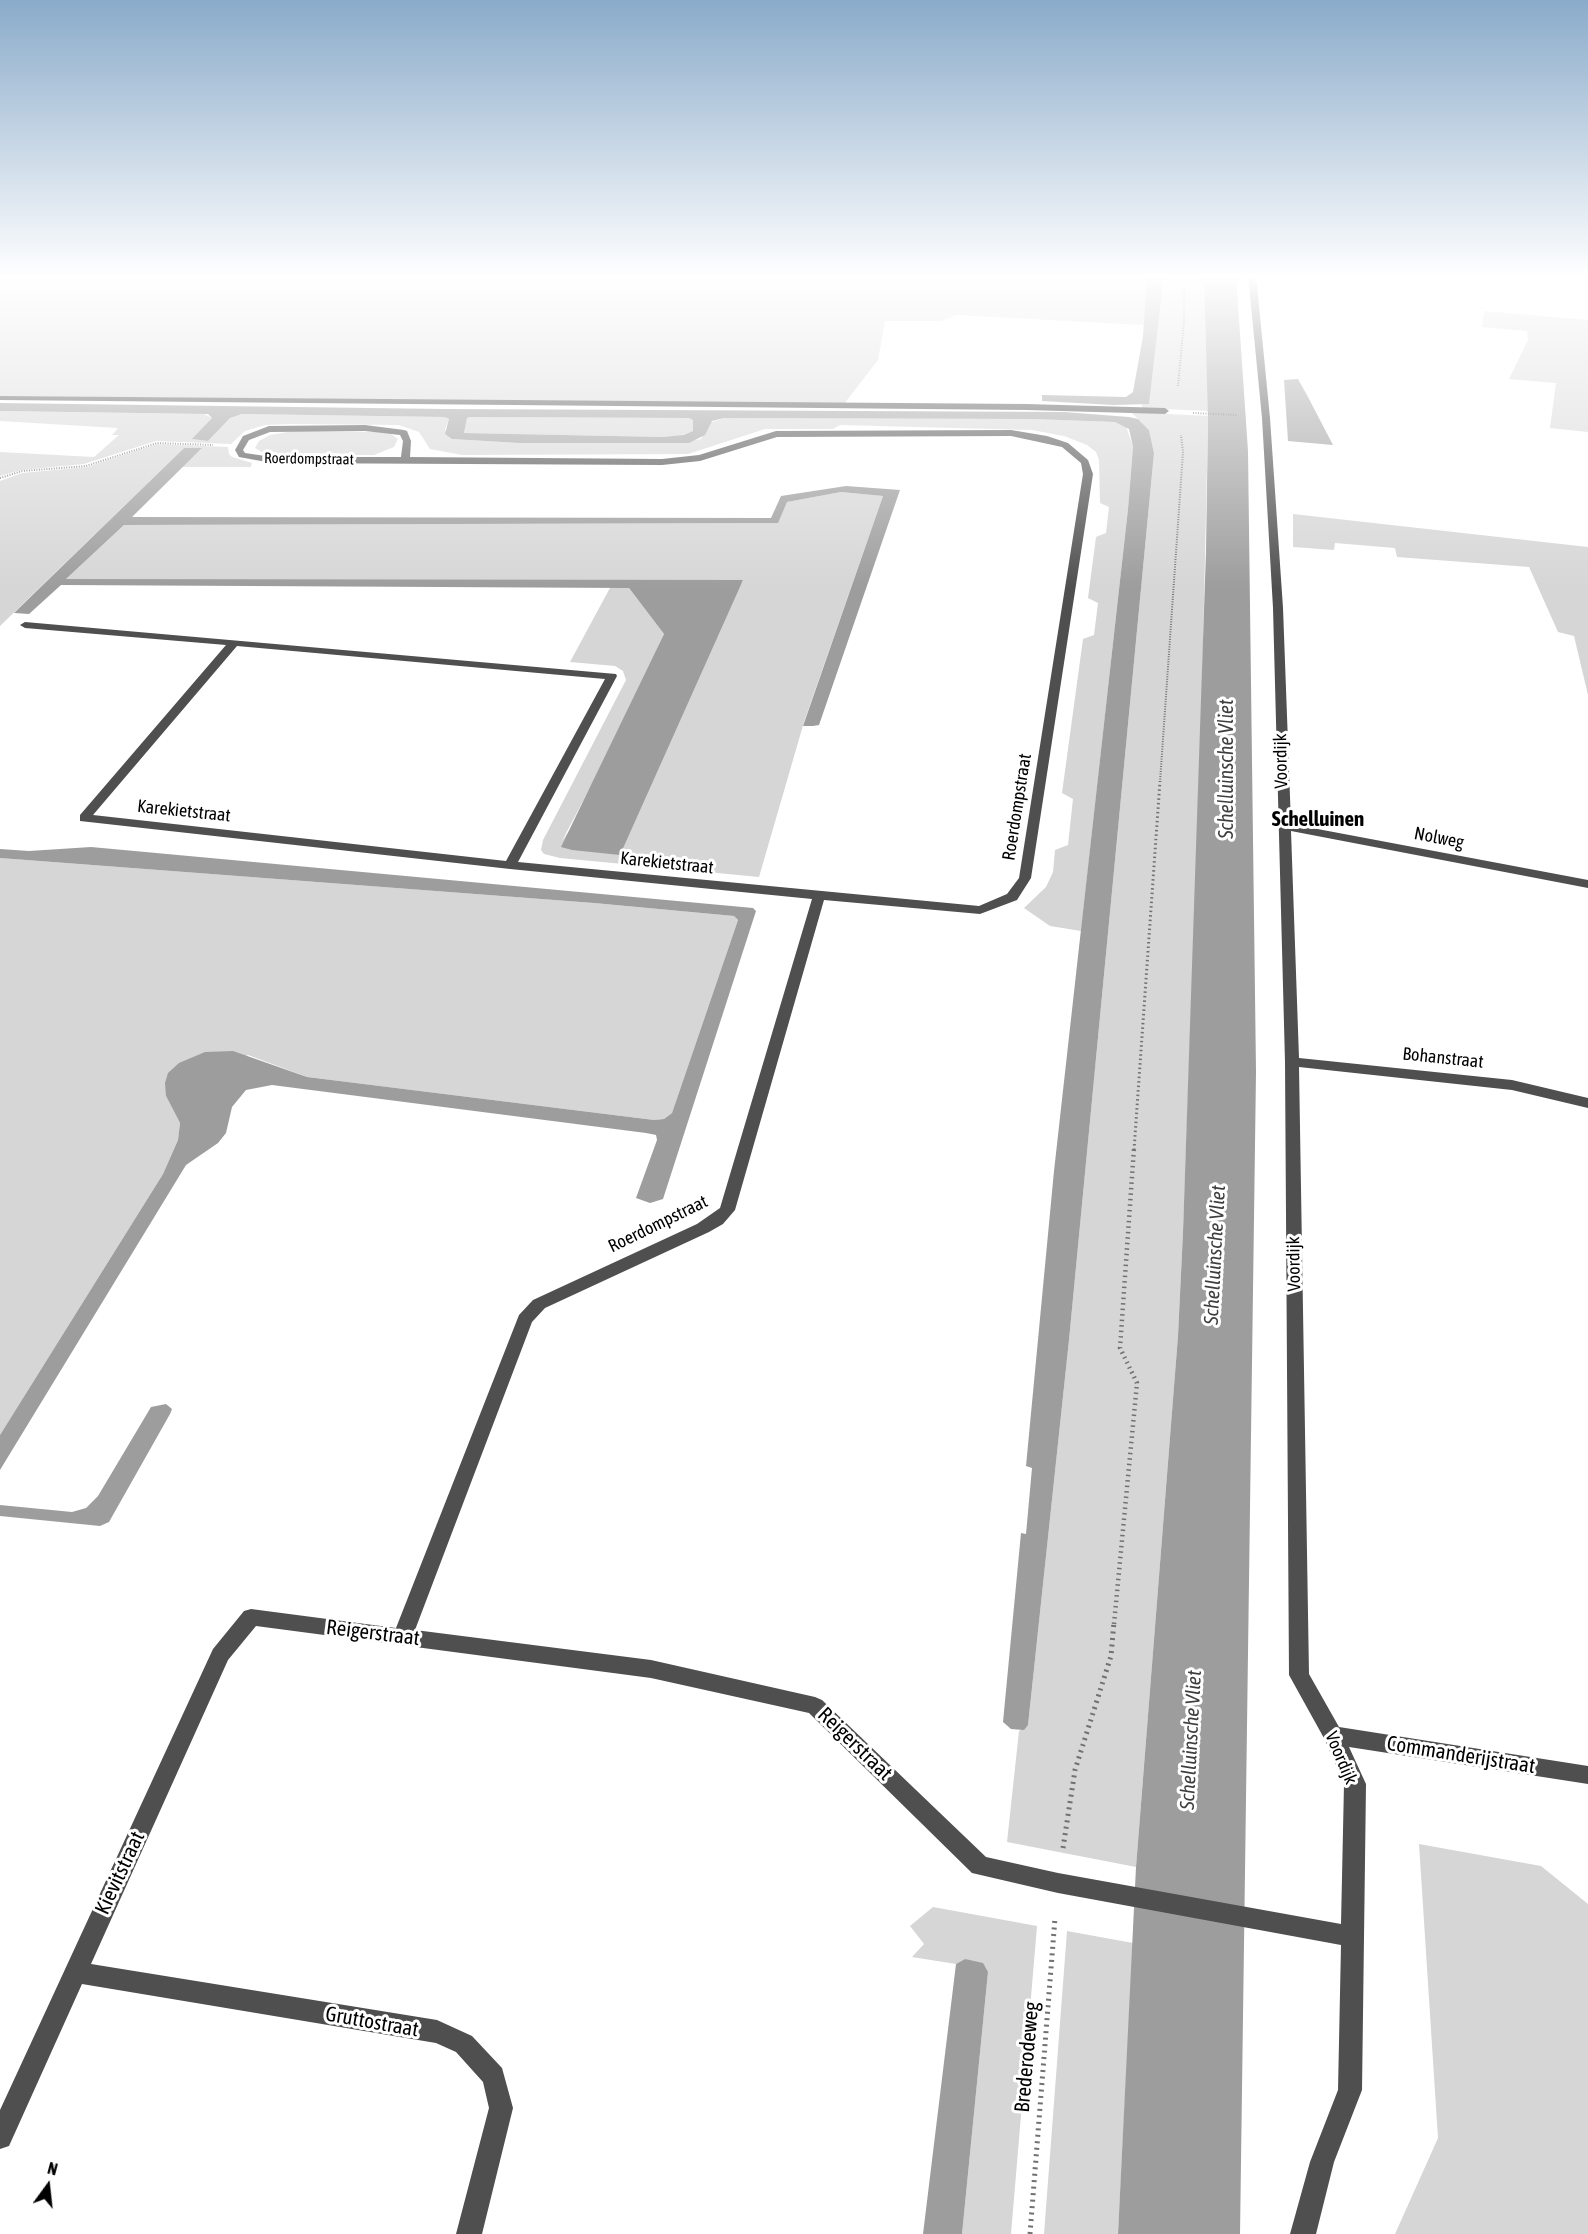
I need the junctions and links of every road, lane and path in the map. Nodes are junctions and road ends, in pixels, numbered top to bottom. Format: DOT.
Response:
graph roads {
  1 [pos="1179,379"];
  2 [pos="1262,379"];
  3 [pos="0,398"];
  4 [pos="1165,411"];
  5 [pos="1204,413"];
  6 [pos="1238,415"];
  7 [pos="241,446"];
  8 [pos="405,460"];
  9 [pos="0,478"];
  10 [pos="25,625"];
  11 [pos="234,643"];
  12 [pos="1283,826"];
  13 [pos="510,865"];
  14 [pos="1588,884"];
  15 [pos="819,896"];
  16 [pos="1292,1062"];
  17 [pos="1588,1103"];
  18 [pos="251,1617"];
  19 [pos="402,1637"];
  20 [pos="1333,1736"];
  21 [pos="1588,1775"];
  22 [pos="1058,1883"];
  23 [pos="1354,1937"];
  24 [pos="75,1972"];
  25 [pos="0,2137"];
  26 [pos="469,2234"];
  27 [pos="1030,2234"];
  28 [pos="1303,2234"];
  1 -- 4 [label="path"];
  2 -- 12 [label="street, Voordijk"];
  3 -- 4 [label="street"];
  4 -- 22 [label="path, Brederodeweg"];
  5 -- 6 [label="path"];
  7 -- 8 [label="street, Roerdompstraat"];
  7 -- 8 [label="street, Roerdompstraat"];
  7 -- 9 [label="path"];
  8 -- 15 [label="street, Roerdompstraat"];
  10 -- 11 [label="street"];
  11 -- 13 [label="street"];
  11 -- 13 [label="street, Karekietstraat"];
  12 -- 14 [label="street, Nolweg"];
  12 -- 16 [label="street, Voordijk"];
  13 -- 15 [label="street, Karekietstraat"];
  15 -- 19 [label="street, Roerdompstraat"];
  16 -- 17 [label="street, Bohanstraat"];
  16 -- 20 [label="street, Voordijk"];
  18 -- 19 [label="street, Reigerstraat"];
  18 -- 24 [label="street, Kievitstraat"];
  19 -- 22 [label="street, Reigerstraat"];
  20 -- 21 [label="street, Commanderijstraat"];
  20 -- 23 [label="street, Voordijk"];
  22 -- 23 [label="street, Reigerstraat"];
  22 -- 27 [label="path, Brederodeweg"];
  23 -- 28 [label="street, Voordijk"];
  24 -- 25 [label="street, Kievitstraat"];
  24 -- 26 [label="street, Gruttostraat"];
}
